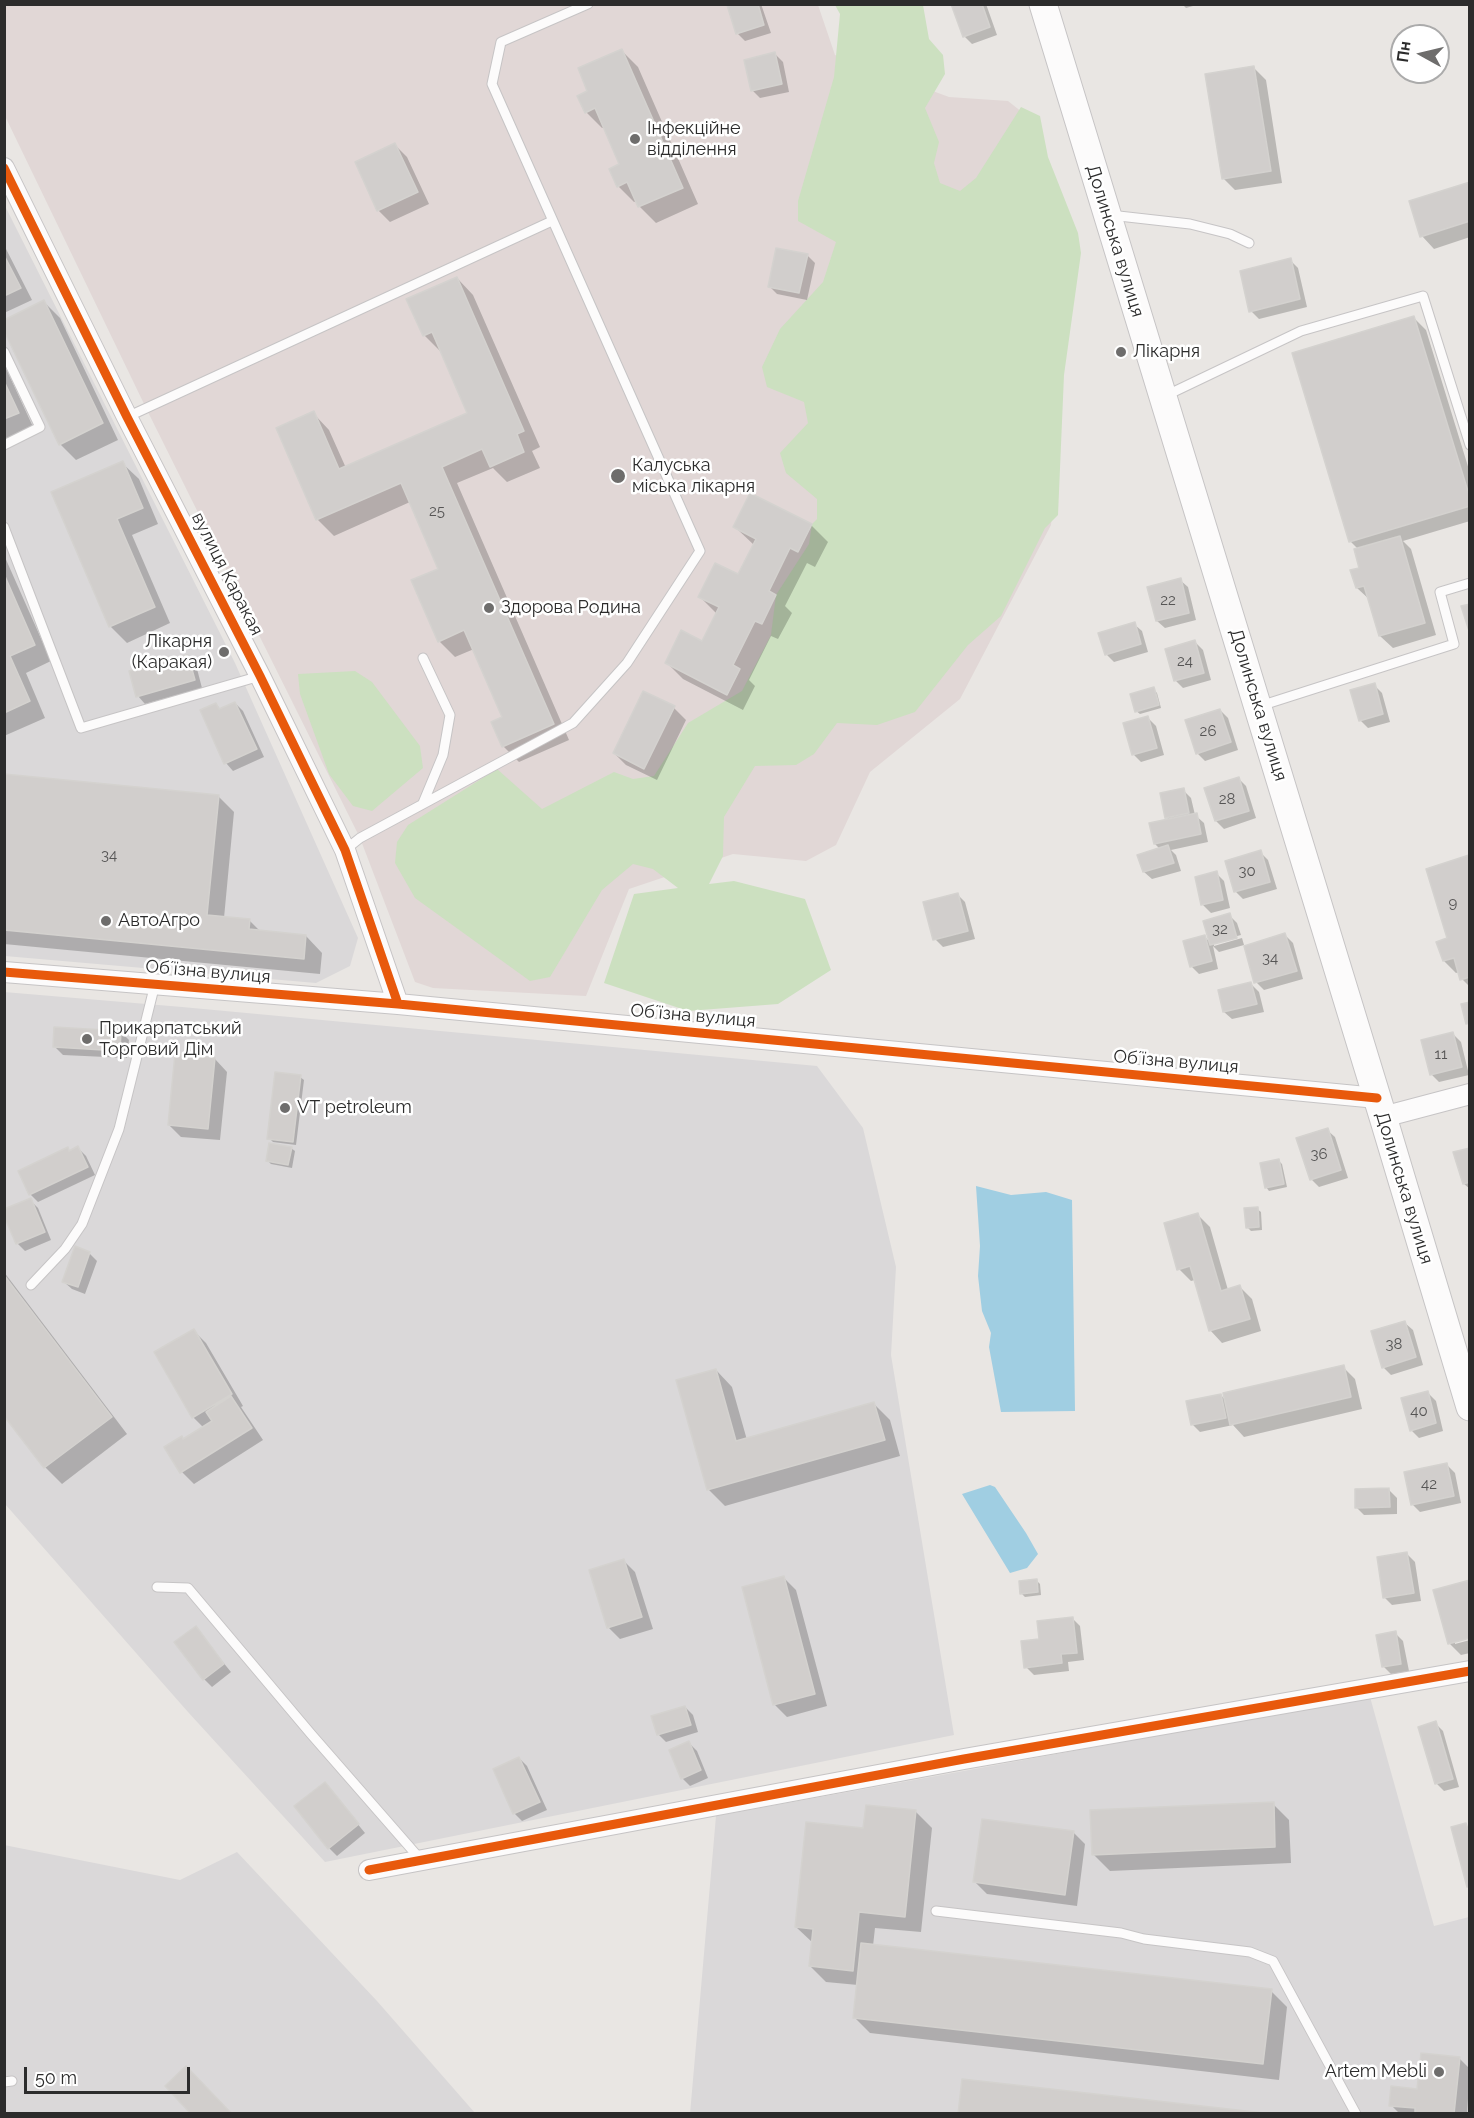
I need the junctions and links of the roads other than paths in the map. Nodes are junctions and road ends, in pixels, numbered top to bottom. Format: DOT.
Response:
graph roads {
  1 [pos="588,4"];
  2 [pos="1043,4"];
  3 [pos="6,175"];
  4 [pos="1107,214"];
  5 [pos="552,220"];
  6 [pos="1249,243"];
  7 [pos="4,352"];
  8 [pos="1163,397"];
  9 [pos="127,417"];
  10 [pos="4,445"];
  11 [pos="1470,445"];
  12 [pos="4,527"];
  13 [pos="1470,583"];
  14 [pos="423,658"];
  15 [pos="260,676"];
  16 [pos="1258,707"];
  17 [pos="423,803"];
  18 [pos="345,850"];
  19 [pos="4,972"];
  20 [pos="155,984"];
  21 [pos="398,1004"];
  22 [pos="1470,1094"];
  23 [pos="1380,1107"];
  24 [pos="31,1284"];
  25 [pos="1470,1407"];
  26 [pos="157,1587"];
  27 [pos="1470,1671"];
  28 [pos="421,1860"];
  29 [pos="369,1870"];
  30 [pos="936,1911"];
  31 [pos="1356,2114"];
  1 -- 5 [label="lane"];
  2 -- 4 [label="main road, Долинська вулиця"];
  3 -- 9 [label="street, вулиця Каракая"];
  4 -- 6 [label="lane"];
  4 -- 8 [label="main road, Долинська вулиця"];
  5 -- 9 [label="lane"];
  5 -- 17 [label="lane"];
  7 -- 10 [label="lane"];
  8 -- 11 [label="lane"];
  8 -- 16 [label="main road, Долинська вулиця"];
  9 -- 15 [label="street, вулиця Каракая"];
  12 -- 15 [label="lane"];
  13 -- 16 [label="lane"];
  14 -- 17 [label="lane"];
  15 -- 18 [label="street, вулиця Каракая"];
  16 -- 23 [label="main road, Долинська вулиця"];
  17 -- 18 [label="lane"];
  18 -- 21 [label="street, вулиця Каракая"];
  19 -- 20 [label="street, Обʼїзна вулиця"];
  20 -- 21 [label="street, Обʼїзна вулиця"];
  20 -- 24 [label="lane"];
  21 -- 23 [label="street, Обʼїзна вулиця"];
  22 -- 23 [label="street"];
  23 -- 25 [label="main road, Долинська вулиця"];
  26 -- 28 [label="lane"];
  27 -- 28 [label="street"];
  28 -- 29 [label="street"];
  30 -- 31 [label="lane"];
}
